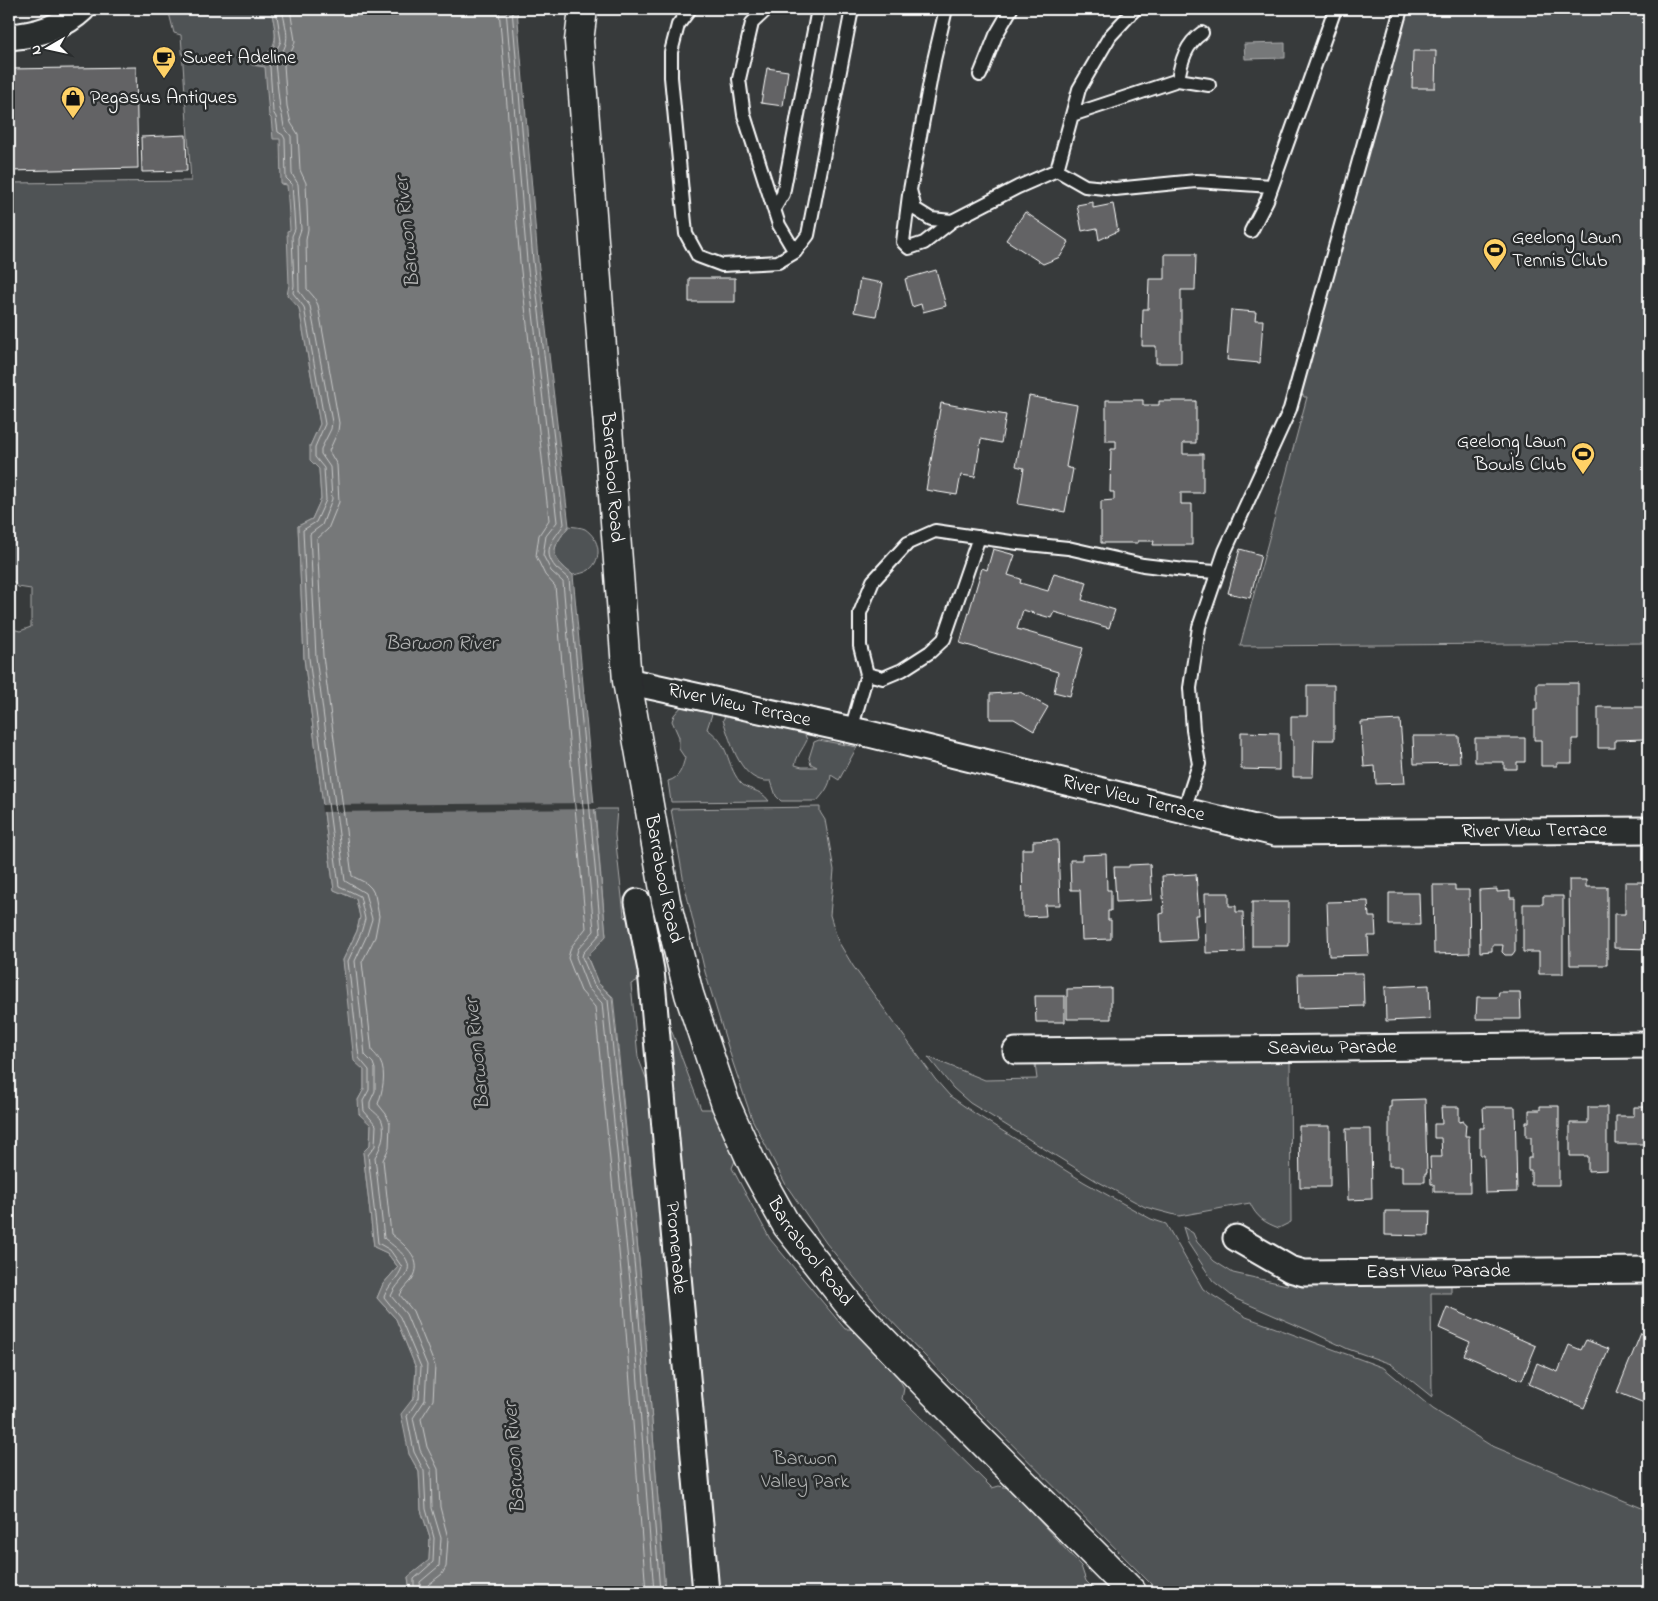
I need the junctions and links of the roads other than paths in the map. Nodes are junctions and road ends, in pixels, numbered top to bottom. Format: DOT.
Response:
graph roads {
  1 [pos="82,9"];
  2 [pos="583,9"];
  3 [pos="690,9"];
  4 [pos="767,9"];
  5 [pos="818,9"];
  6 [pos="852,9"];
  7 [pos="946,9"];
  8 [pos="1011,9"];
  9 [pos="1135,9"];
  10 [pos="1335,9"];
  11 [pos="1401,9"];
  12 [pos="1202,33"];
  13 [pos="9,37"];
  14 [pos="980,74"];
  15 [pos="1178,80"];
  16 [pos="1209,85"];
  17 [pos="1072,116"];
  18 [pos="1057,170"];
  19 [pos="1272,186"];
  20 [pos="910,190"];
  21 [pos="774,209"];
  22 [pos="952,221"];
  23 [pos="1251,231"];
  24 [pos="795,252"];
  25 [pos="979,538"];
  26 [pos="1217,572"];
  27 [pos="867,674"];
  28 [pos="627,681"];
  29 [pos="851,730"];
  30 [pos="1184,810"];
  31 [pos="1649,830"];
  32 [pos="638,902"];
  33 [pos="1649,1046"];
  34 [pos="1016,1051"];
  35 [pos="1236,1238"];
  36 [pos="1649,1270"];
  37 [pos="706,1592"];
  38 [pos="1132,1592"];
  1 -- 13 [label="street"];
  2 -- 28 [label="street, Barrabool Road"];
  3 -- 24 [label="lane"];
  4 -- 21 [label="lane"];
  5 -- 21 [label="lane"];
  6 -- 24 [label="lane"];
  7 -- 20 [label="lane"];
  8 -- 14 [label="lane"];
  9 -- 17 [label="lane"];
  10 -- 19 [label="lane"];
  11 -- 26 [label="lane"];
  12 -- 15 [label="lane"];
  15 -- 16 [label="lane"];
  15 -- 17 [label="lane"];
  17 -- 18 [label="lane"];
  18 -- 19 [label="lane"];
  18 -- 22 [label="lane"];
  19 -- 23 [label="lane"];
  20 -- 22 [label="lane"];
  20 -- 22 [label="lane"];
  21 -- 24 [label="lane"];
  25 -- 26 [label="lane"];
  25 -- 27 [label="lane"];
  25 -- 27 [label="lane"];
  26 -- 30 [label="lane"];
  27 -- 29 [label="lane"];
  28 -- 29 [label="street, River View Terrace"];
  28 -- 38 [label="street, Barrabool Road"];
  29 -- 30 [label="street, River View Terrace"];
  30 -- 31 [label="street, River View Terrace"];
  32 -- 37 [label="street, Promenade"];
  33 -- 34 [label="street, Seaview Parade"];
  35 -- 36 [label="street, East View Parade"];
}
